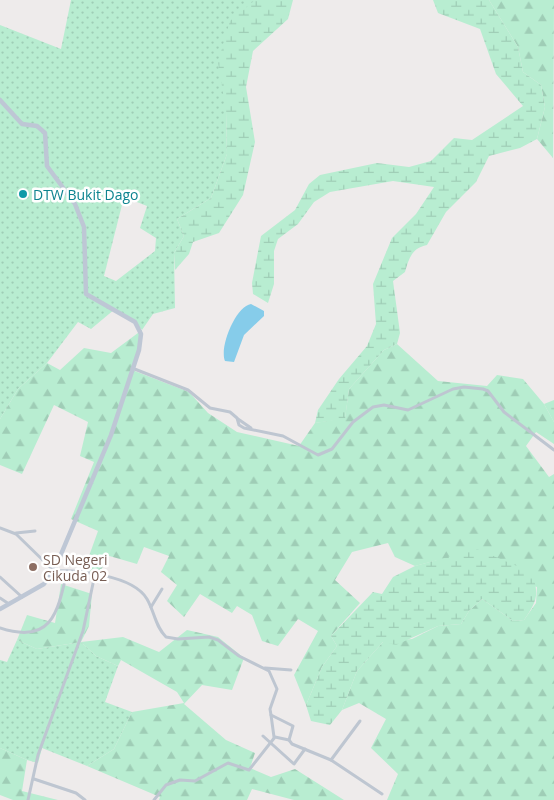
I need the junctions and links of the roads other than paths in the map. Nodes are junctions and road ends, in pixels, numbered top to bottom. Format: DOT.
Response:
graph roads {
  1 [pos="0,100"];
  2 [pos="132,368"];
  3 [pos="554,450"];
  4 [pos="0,528"];
  5 [pos="35,531"];
  6 [pos="16,534"];
  7 [pos="67,571"];
  8 [pos="54,572"];
  9 [pos="95,574"];
  10 [pos="0,578"];
  11 [pos="162,589"];
  12 [pos="0,598"];
  13 [pos="22,598"];
  14 [pos="9,604"];
  15 [pos="150,608"];
  16 [pos="0,609"];
  17 [pos="0,628"];
  18 [pos="265,669"];
  19 [pos="291,670"];
  20 [pos="271,715"];
  21 [pos="360,721"];
  22 [pos="264,736"];
  23 [pos="274,738"];
  24 [pos="289,740"];
  25 [pos="270,742"];
  26 [pos="306,749"];
  27 [pos="331,760"];
  28 [pos="34,779"];
  29 [pos="382,794"];
  30 [pos="28,800"];
  31 [pos="85,800"];
  32 [pos="154,800"];
  1 -- 2 [label="street"];
  2 -- 3 [label="street"];
  2 -- 8 [label="street"];
  4 -- 6 [label="street"];
  5 -- 6 [label="street"];
  6 -- 8 [label="street"];
  7 -- 8 [label="street"];
  7 -- 9 [label="street"];
  7 -- 17 [label="street"];
  8 -- 13 [label="street"];
  9 -- 15 [label="street"];
  9 -- 28 [label="street"];
  10 -- 13 [label="street"];
  11 -- 15 [label="street"];
  12 -- 14 [label="street"];
  13 -- 14 [label="street"];
  14 -- 16 [label="street"];
  15 -- 18 [label="street"];
  18 -- 19 [label="street"];
  18 -- 20 [label="street"];
  20 -- 23 [label="street"];
  20 -- 24 [label="street"];
  21 -- 27 [label="street"];
  22 -- 25 [label="street"];
  23 -- 24 [label="street"];
  23 -- 25 [label="street"];
  24 -- 26 [label="street"];
  25 -- 26 [label="street"];
  25 -- 32 [label="street"];
  26 -- 27 [label="street"];
  27 -- 29 [label="street"];
  28 -- 30 [label="street"];
  28 -- 31 [label="street"];
}
